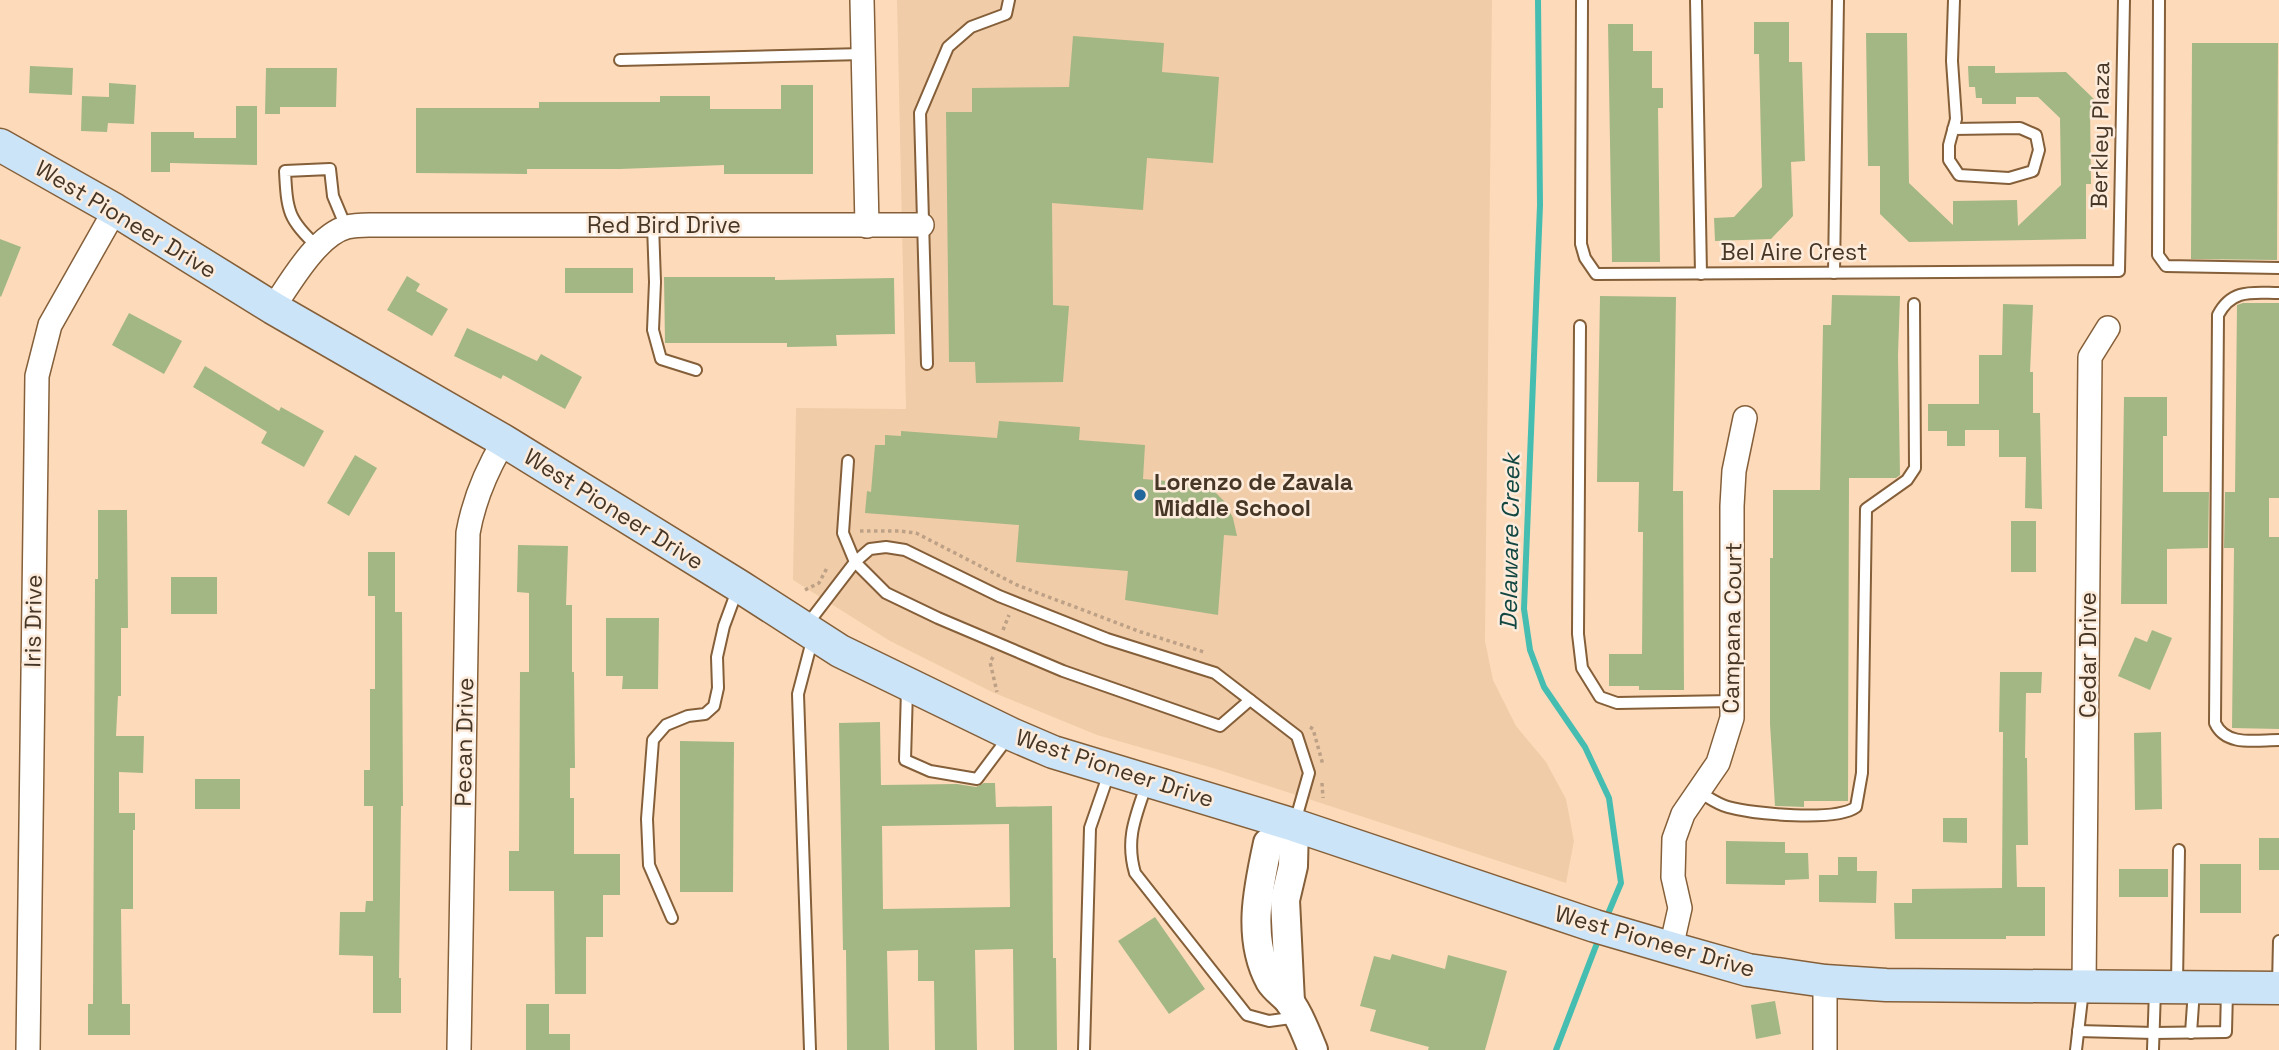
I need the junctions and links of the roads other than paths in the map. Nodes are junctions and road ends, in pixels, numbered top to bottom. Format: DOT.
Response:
graph roads {
  1 [pos="862,0"];
  2 [pos="1009,0"];
  3 [pos="1582,0"];
  4 [pos="1696,0"];
  5 [pos="1838,0"];
  6 [pos="1954,0"];
  7 [pos="2124,0"];
  8 [pos="2159,0"];
  9 [pos="863,54"];
  10 [pos="620,60"];
  11 [pos="1953,129"];
  12 [pos="0,145"];
  13 [pos="115,210"];
  14 [pos="653,225"];
  15 [pos="922,225"];
  16 [pos="867,226"];
  17 [pos="346,227"];
  18 [pos="318,248"];
  19 [pos="2279,268"];
  20 [pos="2119,271"];
  21 [pos="1701,274"];
  22 [pos="1834,274"];
  23 [pos="2279,293"];
  24 [pos="1914,304"];
  25 [pos="273,308"];
  26 [pos="1580,326"];
  27 [pos="2108,328"];
  28 [pos="927,364"];
  29 [pos="696,370"];
  30 [pos="1745,418"];
  31 [pos="504,442"];
  32 [pos="848,461"];
  33 [pos="855,562"];
  34 [pos="739,586"];
  35 [pos="809,631"];
  36 [pos="907,682"];
  37 [pos="1250,700"];
  38 [pos="1732,701"];
  39 [pos="1011,734"];
  40 [pos="2279,740"];
  41 [pos="1110,769"];
  42 [pos="1148,780"];
  43 [pos="1699,792"];
  44 [pos="1294,825"];
  45 [pos="2179,850"];
  46 [pos="672,918"];
  47 [pos="2279,941"];
  48 [pos="1662,946"];
  49 [pos="1825,981"];
  50 [pos="2084,986"];
  51 [pos="2175,987"];
  52 [pos="2227,988"];
  53 [pos="2278,988"];
  54 [pos="1294,1010"];
  55 [pos="2078,1031"];
  56 [pos="2154,1033"];
  57 [pos="2191,1033"];
  58 [pos="29,1050"];
  59 [pos="459,1050"];
  60 [pos="810,1050"];
  61 [pos="1084,1050"];
  62 [pos="1313,1050"];
  63 [pos="1825,1050"];
  64 [pos="2076,1050"];
  65 [pos="2153,1050"];
  1 -- 9 [label="street"];
  2 -- 15 [label="lane"];
  3 -- 21 [label="lane"];
  4 -- 21 [label="lane, Bel Aire Crest"];
  5 -- 22 [label="lane"];
  6 -- 11 [label="lane"];
  7 -- 20 [label="lane, Berkley Plaza"];
  8 -- 19 [label="lane"];
  9 -- 10 [label="lane"];
  9 -- 16 [label="street"];
  11 -- 11 [label="lane"];
  12 -- 13 [label="main road, West Pioneer Drive"];
  13 -- 25 [label="main road, West Pioneer Drive"];
  13 -- 58 [label="street, Iris Drive"];
  14 -- 16 [label="street, Red Bird Drive"];
  14 -- 17 [label="street, Red Bird Drive"];
  14 -- 29 [label="lane"];
  15 -- 16 [label="street, Red Bird Drive"];
  15 -- 28 [label="lane"];
  17 -- 18 [label="street"];
  17 -- 18 [label="lane"];
  18 -- 25 [label="street"];
  20 -- 22 [label="lane, Bel Aire Crest"];
  21 -- 22 [label="lane, Bel Aire Crest"];
  23 -- 40 [label="lane"];
  24 -- 43 [label="lane"];
  25 -- 31 [label="main road, West Pioneer Drive"];
  26 -- 38 [label="lane"];
  27 -- 50 [label="street, Cedar Drive"];
  30 -- 38 [label="street, Campana Court"];
  31 -- 34 [label="main road, West Pioneer Drive"];
  31 -- 59 [label="street, Pecan Drive"];
  32 -- 33 [label="lane"];
  33 -- 35 [label="lane"];
  33 -- 37 [label="lane"];
  33 -- 37 [label="lane"];
  34 -- 35 [label="main road, West Pioneer Drive"];
  34 -- 46 [label="lane"];
  35 -- 36 [label="main road, West Pioneer Drive"];
  35 -- 60 [label="lane"];
  36 -- 39 [label="main road, West Pioneer Drive"];
  36 -- 39 [label="lane"];
  37 -- 44 [label="lane"];
  38 -- 43 [label="street, Campana Court"];
  39 -- 41 [label="main road, West Pioneer Drive"];
  41 -- 42 [label="main road, West Pioneer Drive"];
  41 -- 61 [label="lane"];
  42 -- 44 [label="main road, West Pioneer Drive"];
  42 -- 54 [label="lane"];
  43 -- 48 [label="street, Campana Court"];
  44 -- 48 [label="main road, West Pioneer Drive"];
  44 -- 54 [label="street"];
  45 -- 51 [label="lane"];
  47 -- 53 [label="lane"];
  48 -- 49 [label="main road, West Pioneer Drive"];
  49 -- 50 [label="main road, West Pioneer Drive"];
  49 -- 63 [label="street"];
  50 -- 51 [label="main road, West Pioneer Drive"];
  50 -- 55 [label="lane"];
  51 -- 52 [label="main road, West Pioneer Drive"];
  51 -- 56 [label="lane"];
  51 -- 57 [label="lane"];
  52 -- 53 [label="main road, West Pioneer Drive"];
  52 -- 57 [label="lane"];
  54 -- 62 [label="street"];
  55 -- 56 [label="lane"];
  55 -- 64 [label="lane"];
  56 -- 57 [label="lane"];
  56 -- 65 [label="lane"];
}
